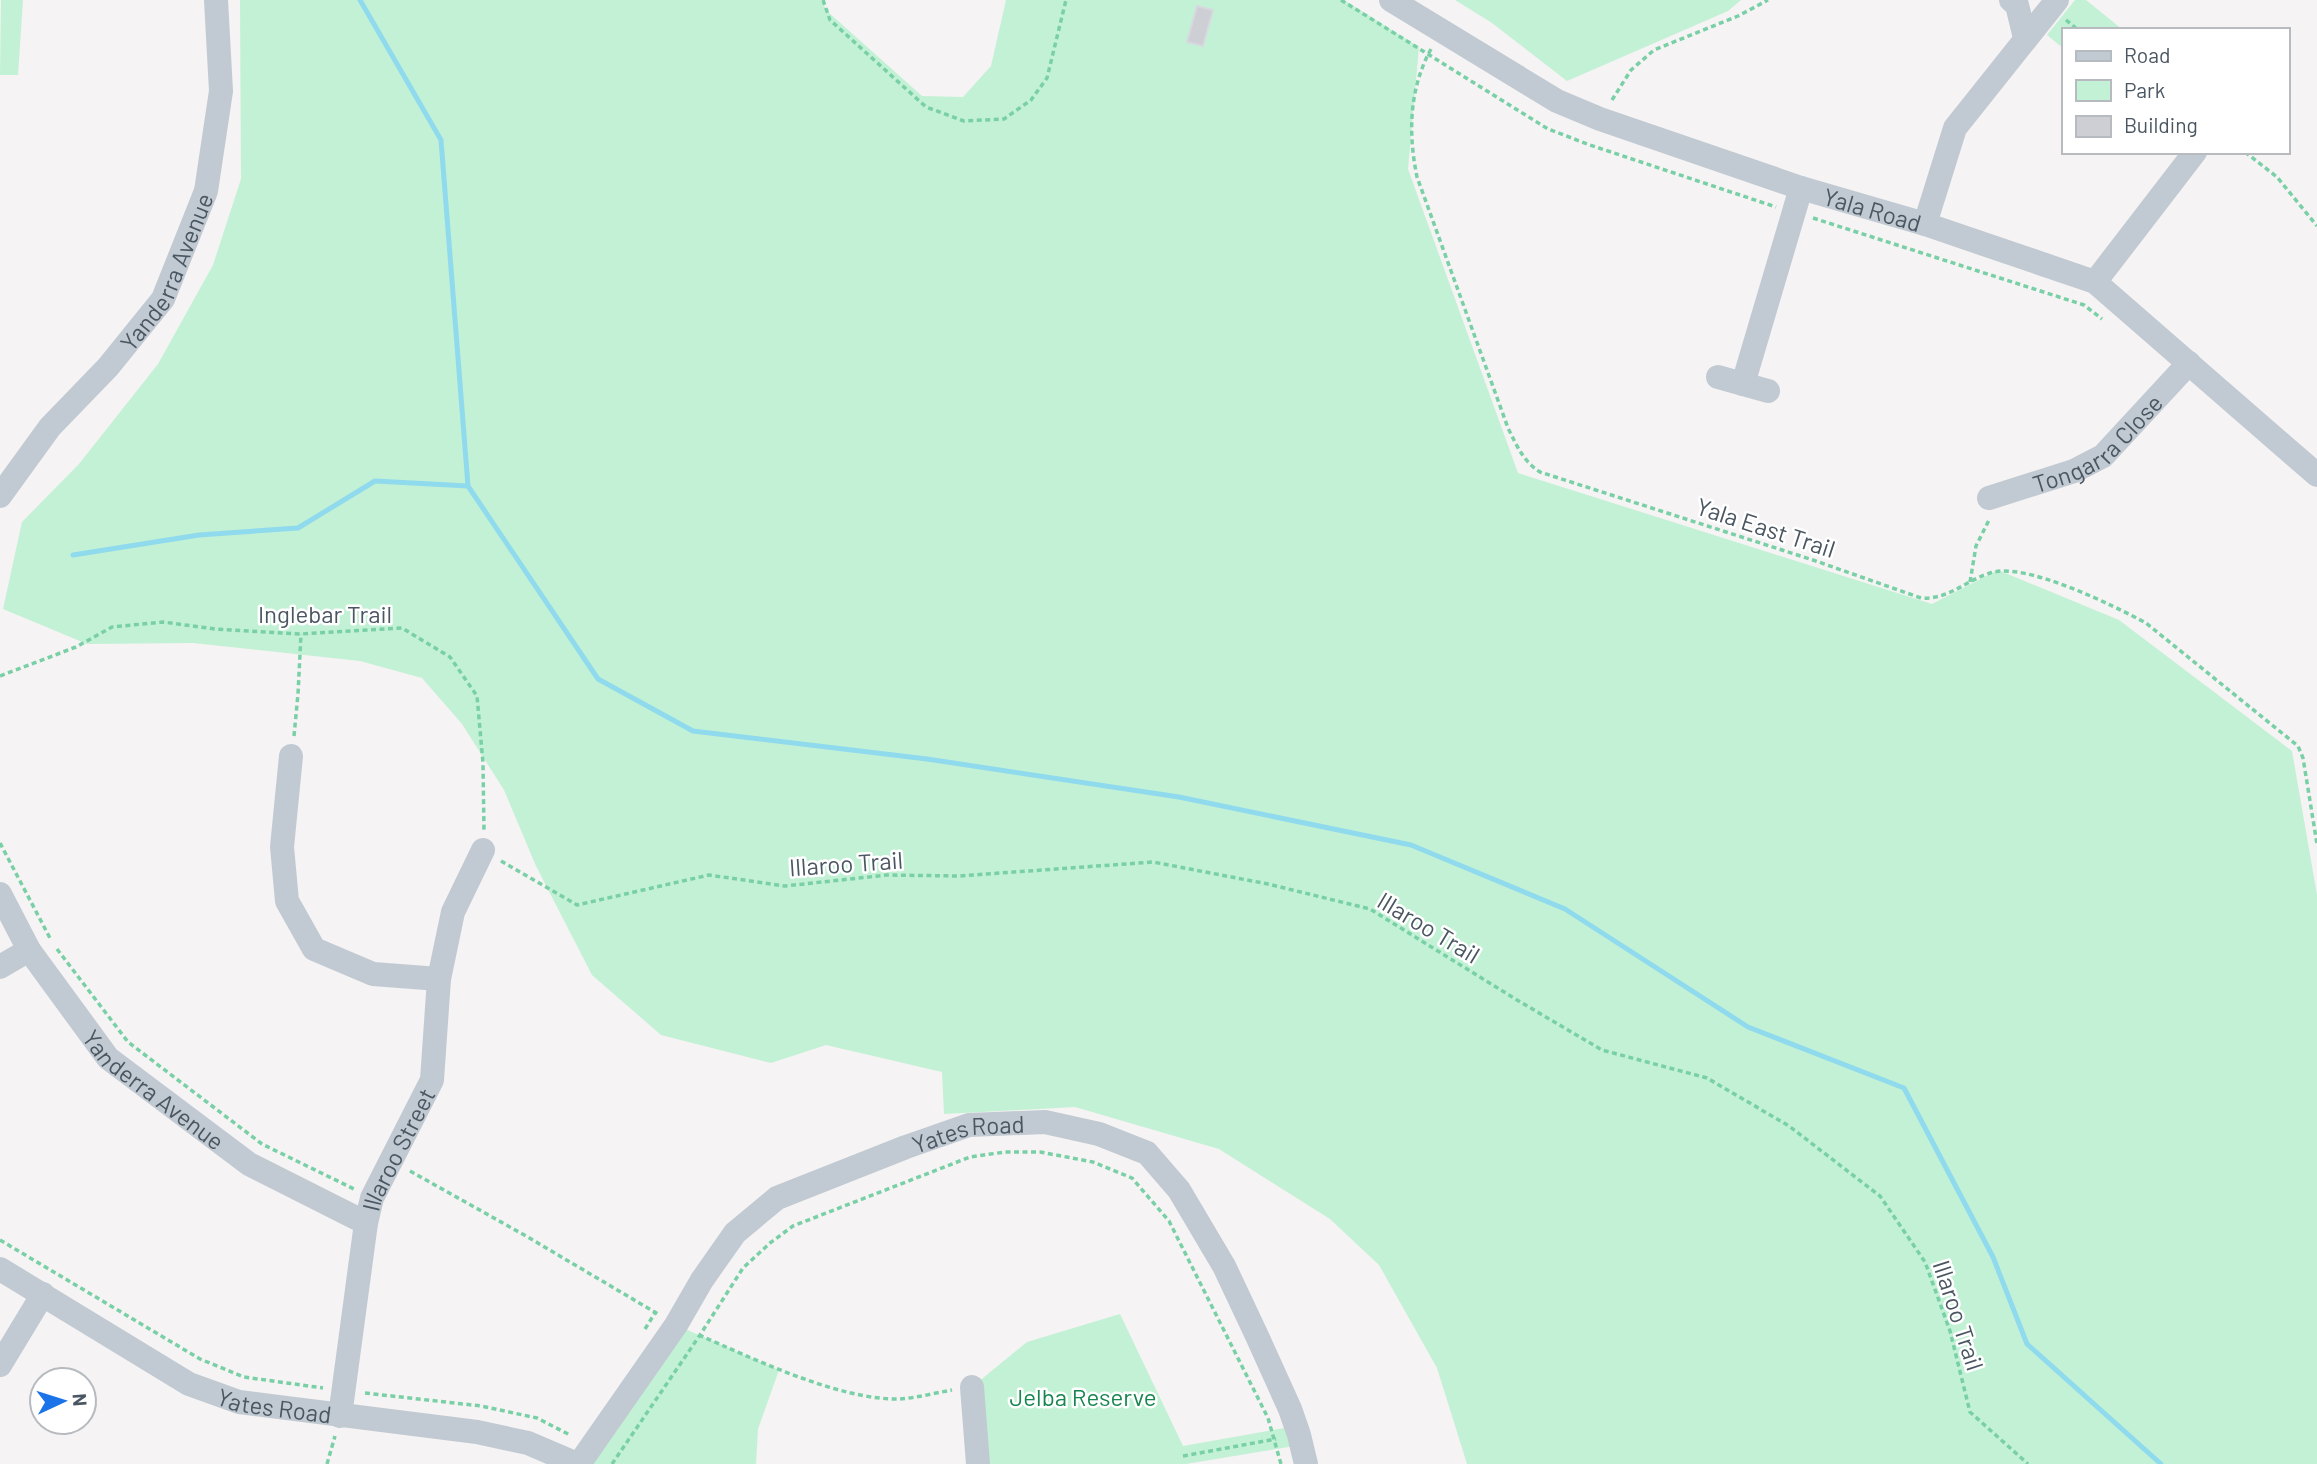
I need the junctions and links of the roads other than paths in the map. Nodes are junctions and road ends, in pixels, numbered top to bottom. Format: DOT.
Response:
graph roads {
  1 [pos="216,0"];
  2 [pos="1391,0"];
  3 [pos="2011,0"];
  4 [pos="2057,0"];
  5 [pos="2025,38"];
  6 [pos="2193,154"];
  7 [pos="1801,188"];
  8 [pos="1925,224"];
  9 [pos="2095,282"];
  10 [pos="2189,363"];
  11 [pos="1718,377"];
  12 [pos="1743,384"];
  13 [pos="1768,391"];
  14 [pos="2317,475"];
  15 [pos="0,496"];
  16 [pos="1994,497"];
  17 [pos="291,756"];
  18 [pos="483,850"];
  19 [pos="0,894"];
  20 [pos="29,950"];
  21 [pos="0,967"];
  22 [pos="439,979"];
  23 [pos="366,1223"];
  24 [pos="0,1269"];
  25 [pos="43,1294"];
  26 [pos="0,1365"];
  27 [pos="972,1387"];
  28 [pos="340,1416"];
  29 [pos="578,1464"];
  30 [pos="978,1464"];
  31 [pos="1306,1464"];
  1 -- 15 [label="street, Yanderra Avenue"];
  2 -- 7 [label="street, Yala Road"];
  3 -- 5 [label="street"];
  4 -- 5 [label="street"];
  5 -- 8 [label="street"];
  6 -- 9 [label="street"];
  7 -- 8 [label="street, Yala Road"];
  7 -- 12 [label="street"];
  8 -- 9 [label="street, Yala Road"];
  9 -- 10 [label="street, Yala Road"];
  10 -- 14 [label="street, Yala Road"];
  10 -- 16 [label="street, Tongarra Close"];
  11 -- 12 [label="street"];
  12 -- 13 [label="street"];
  17 -- 22 [label="street"];
  18 -- 22 [label="street, Illaroo Street"];
  19 -- 20 [label="street, Yanderra Avenue"];
  20 -- 21 [label="street"];
  20 -- 23 [label="street, Yanderra Avenue"];
  22 -- 23 [label="street, Illaroo Street"];
  23 -- 28 [label="street, Illaroo Street"];
  24 -- 25 [label="street, Yates Road"];
  25 -- 26 [label="street"];
  25 -- 28 [label="street, Yates Road"];
  27 -- 30 [label="street"];
  28 -- 29 [label="street, Yates Road"];
  29 -- 31 [label="street, Yates Road"];
}
